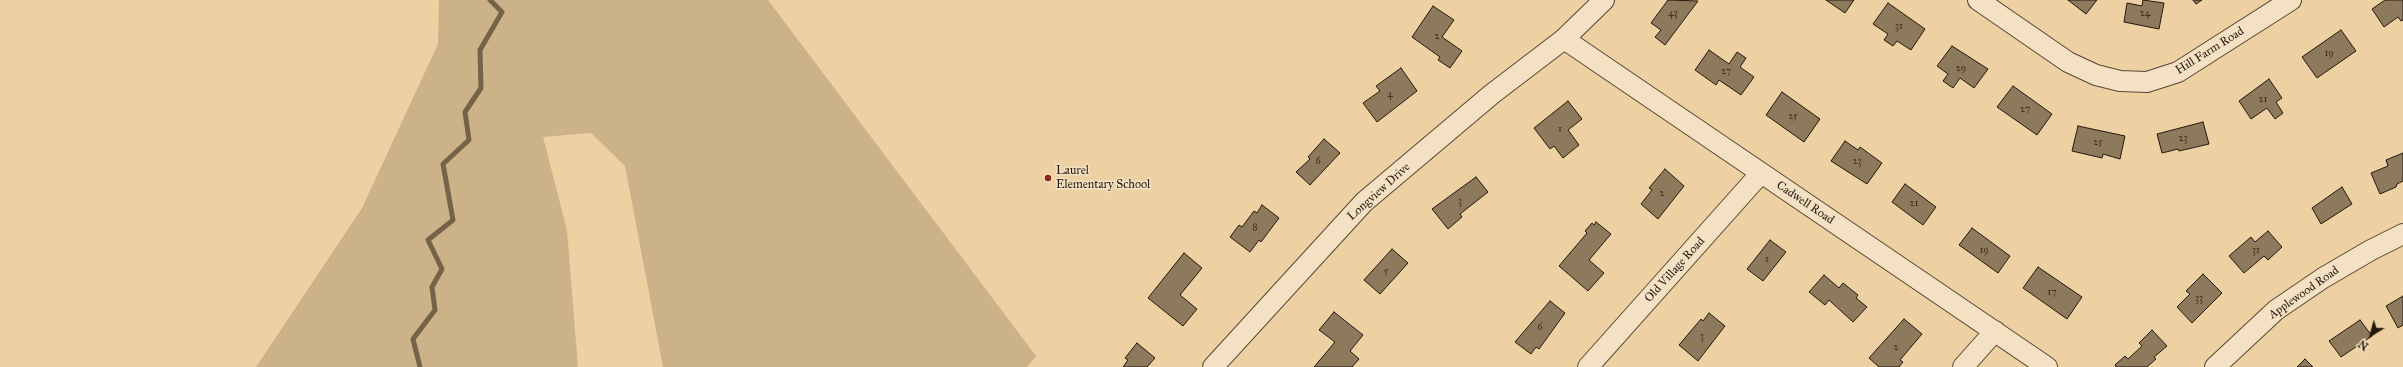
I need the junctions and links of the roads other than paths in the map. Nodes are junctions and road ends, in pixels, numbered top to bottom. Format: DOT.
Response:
graph roads {
  1 [pos="1604,0"];
  2 [pos="1978,0"];
  3 [pos="2291,0"];
  4 [pos="1564,39"];
  5 [pos="1761,173"];
  6 [pos="2403,234"];
  7 [pos="1995,331"];
  8 [pos="1213,367"];
  9 [pos="1588,367"];
  10 [pos="1963,367"];
  11 [pos="2046,367"];
  12 [pos="2215,367"];
  1 -- 4 [label="street"];
  2 -- 3 [label="street, Hill Farm Road"];
  4 -- 5 [label="street, Cadwell Road"];
  4 -- 8 [label="street, Longview Drive"];
  5 -- 7 [label="street, Cadwell Road"];
  5 -- 9 [label="street, Old Village Road"];
  6 -- 12 [label="street, Applewood Road"];
  7 -- 10 [label="street"];
  7 -- 11 [label="street, Cadwell Road"];
}
